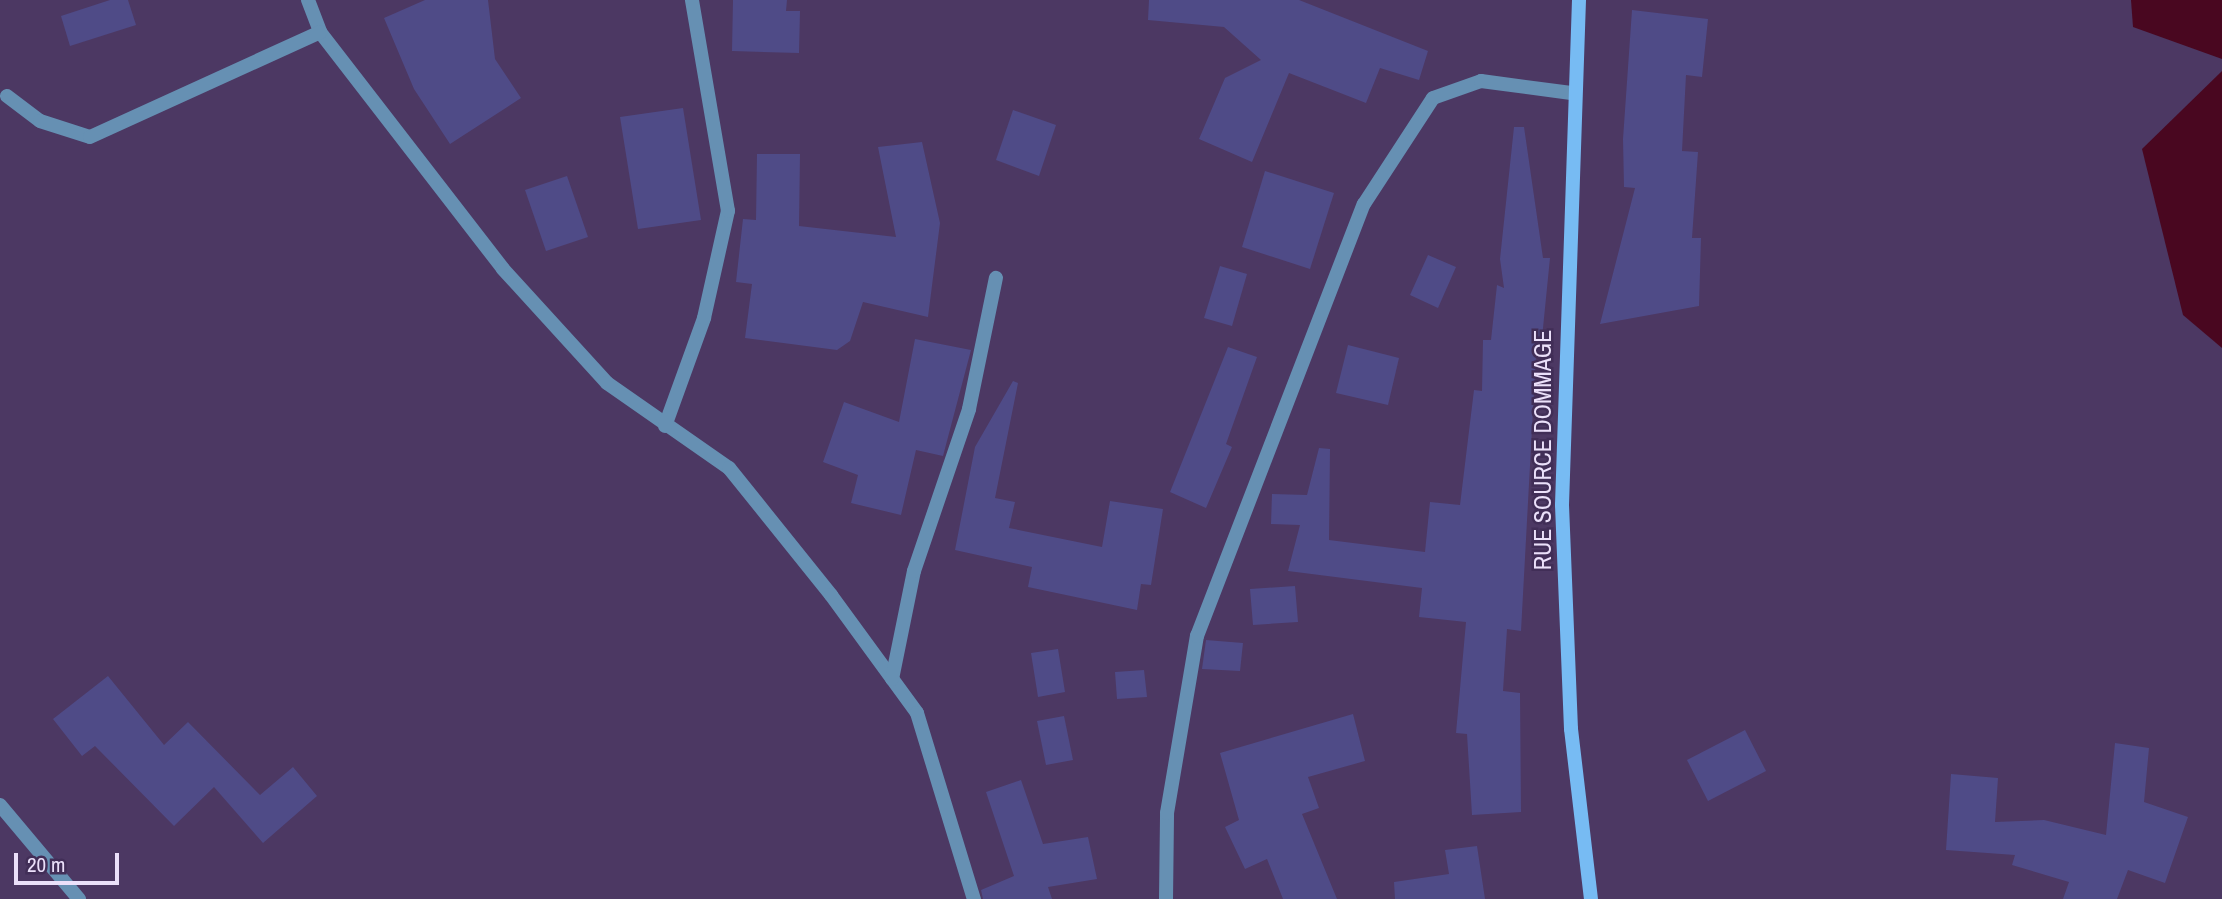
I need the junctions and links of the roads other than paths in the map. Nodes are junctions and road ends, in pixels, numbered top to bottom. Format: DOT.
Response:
graph roads {
  1 [pos="308,0"];
  2 [pos="692,0"];
  3 [pos="1579,0"];
  4 [pos="320,32"];
  5 [pos="1571,93"];
  6 [pos="6,96"];
  7 [pos="996,278"];
  8 [pos="665,426"];
  9 [pos="892,679"];
  10 [pos="0,805"];
  11 [pos="79,899"];
  12 [pos="974,899"];
  13 [pos="1166,899"];
  14 [pos="1591,899"];
  1 -- 4 [label="street"];
  2 -- 8 [label="street"];
  3 -- 5 [label="main road, RUE SOURCE DOMMAGE"];
  4 -- 6 [label="street"];
  4 -- 8 [label="street"];
  5 -- 13 [label="street"];
  5 -- 14 [label="main road, RUE SOURCE DOMMAGE"];
  7 -- 9 [label="street"];
  8 -- 9 [label="street"];
  9 -- 12 [label="street"];
  10 -- 11 [label="street"];
}
